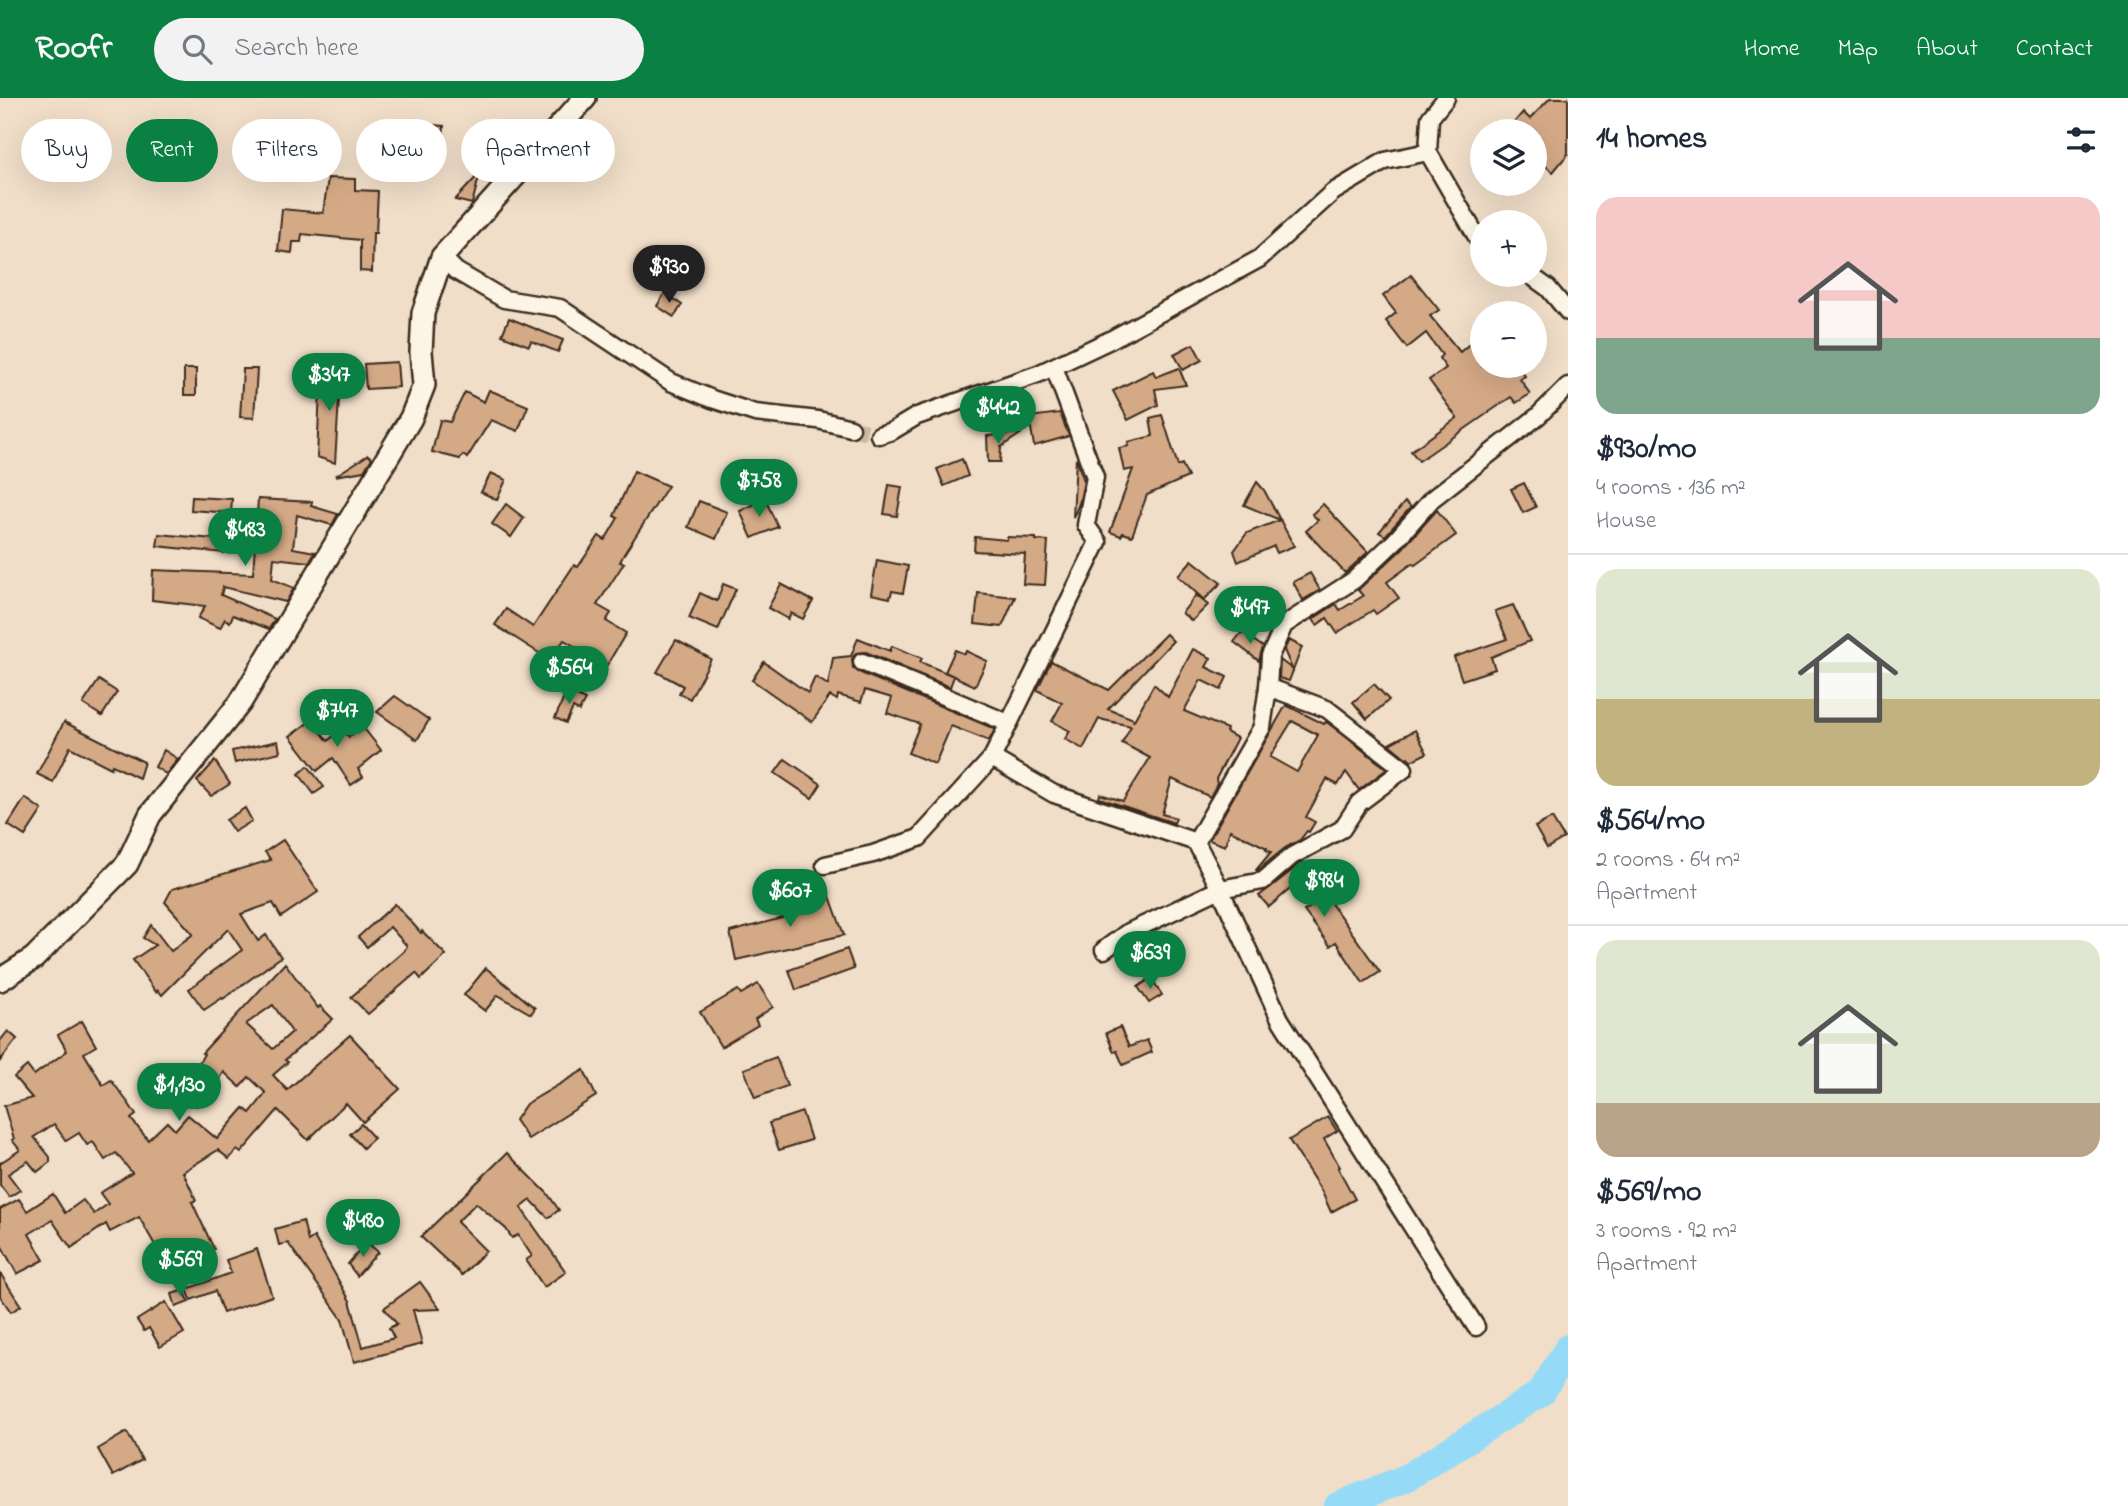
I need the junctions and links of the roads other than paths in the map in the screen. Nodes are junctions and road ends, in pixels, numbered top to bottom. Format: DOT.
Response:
graph roads {
  1 [pos="585,98"];
  2 [pos="1446,98"];
  3 [pos="1428,152"];
  4 [pos="1470,225"];
  5 [pos="442,257"];
  6 [pos="1547,287"];
  7 [pos="1568,312"];
  8 [pos="1054,367"];
  9 [pos="1568,386"];
  10 [pos="851,428"];
  11 [pos="878,436"];
  12 [pos="862,662"];
  13 [pos="1268,687"];
  14 [pos="1008,723"];
  15 [pos="992,758"];
  16 [pos="1196,842"];
  17 [pos="825,865"];
  18 [pos="1220,889"];
  19 [pos="1104,950"];
  20 [pos="0,980"];
  21 [pos="1476,1327"];
  1 -- 5 [label="street"];
  2 -- 3 [label="street"];
  3 -- 4 [label="street"];
  3 -- 8 [label="street"];
  5 -- 10 [label="street"];
  5 -- 20 [label="street"];
  6 -- 7 [label="street"];
  8 -- 11 [label="street"];
  8 -- 14 [label="street"];
  9 -- 13 [label="street"];
  12 -- 14 [label="street"];
  13 -- 16 [label="street"];
  13 -- 18 [label="street"];
  14 -- 15 [label="street"];
  15 -- 16 [label="street"];
  15 -- 17 [label="street"];
  16 -- 18 [label="street"];
  18 -- 19 [label="street"];
  18 -- 21 [label="street"];
}
